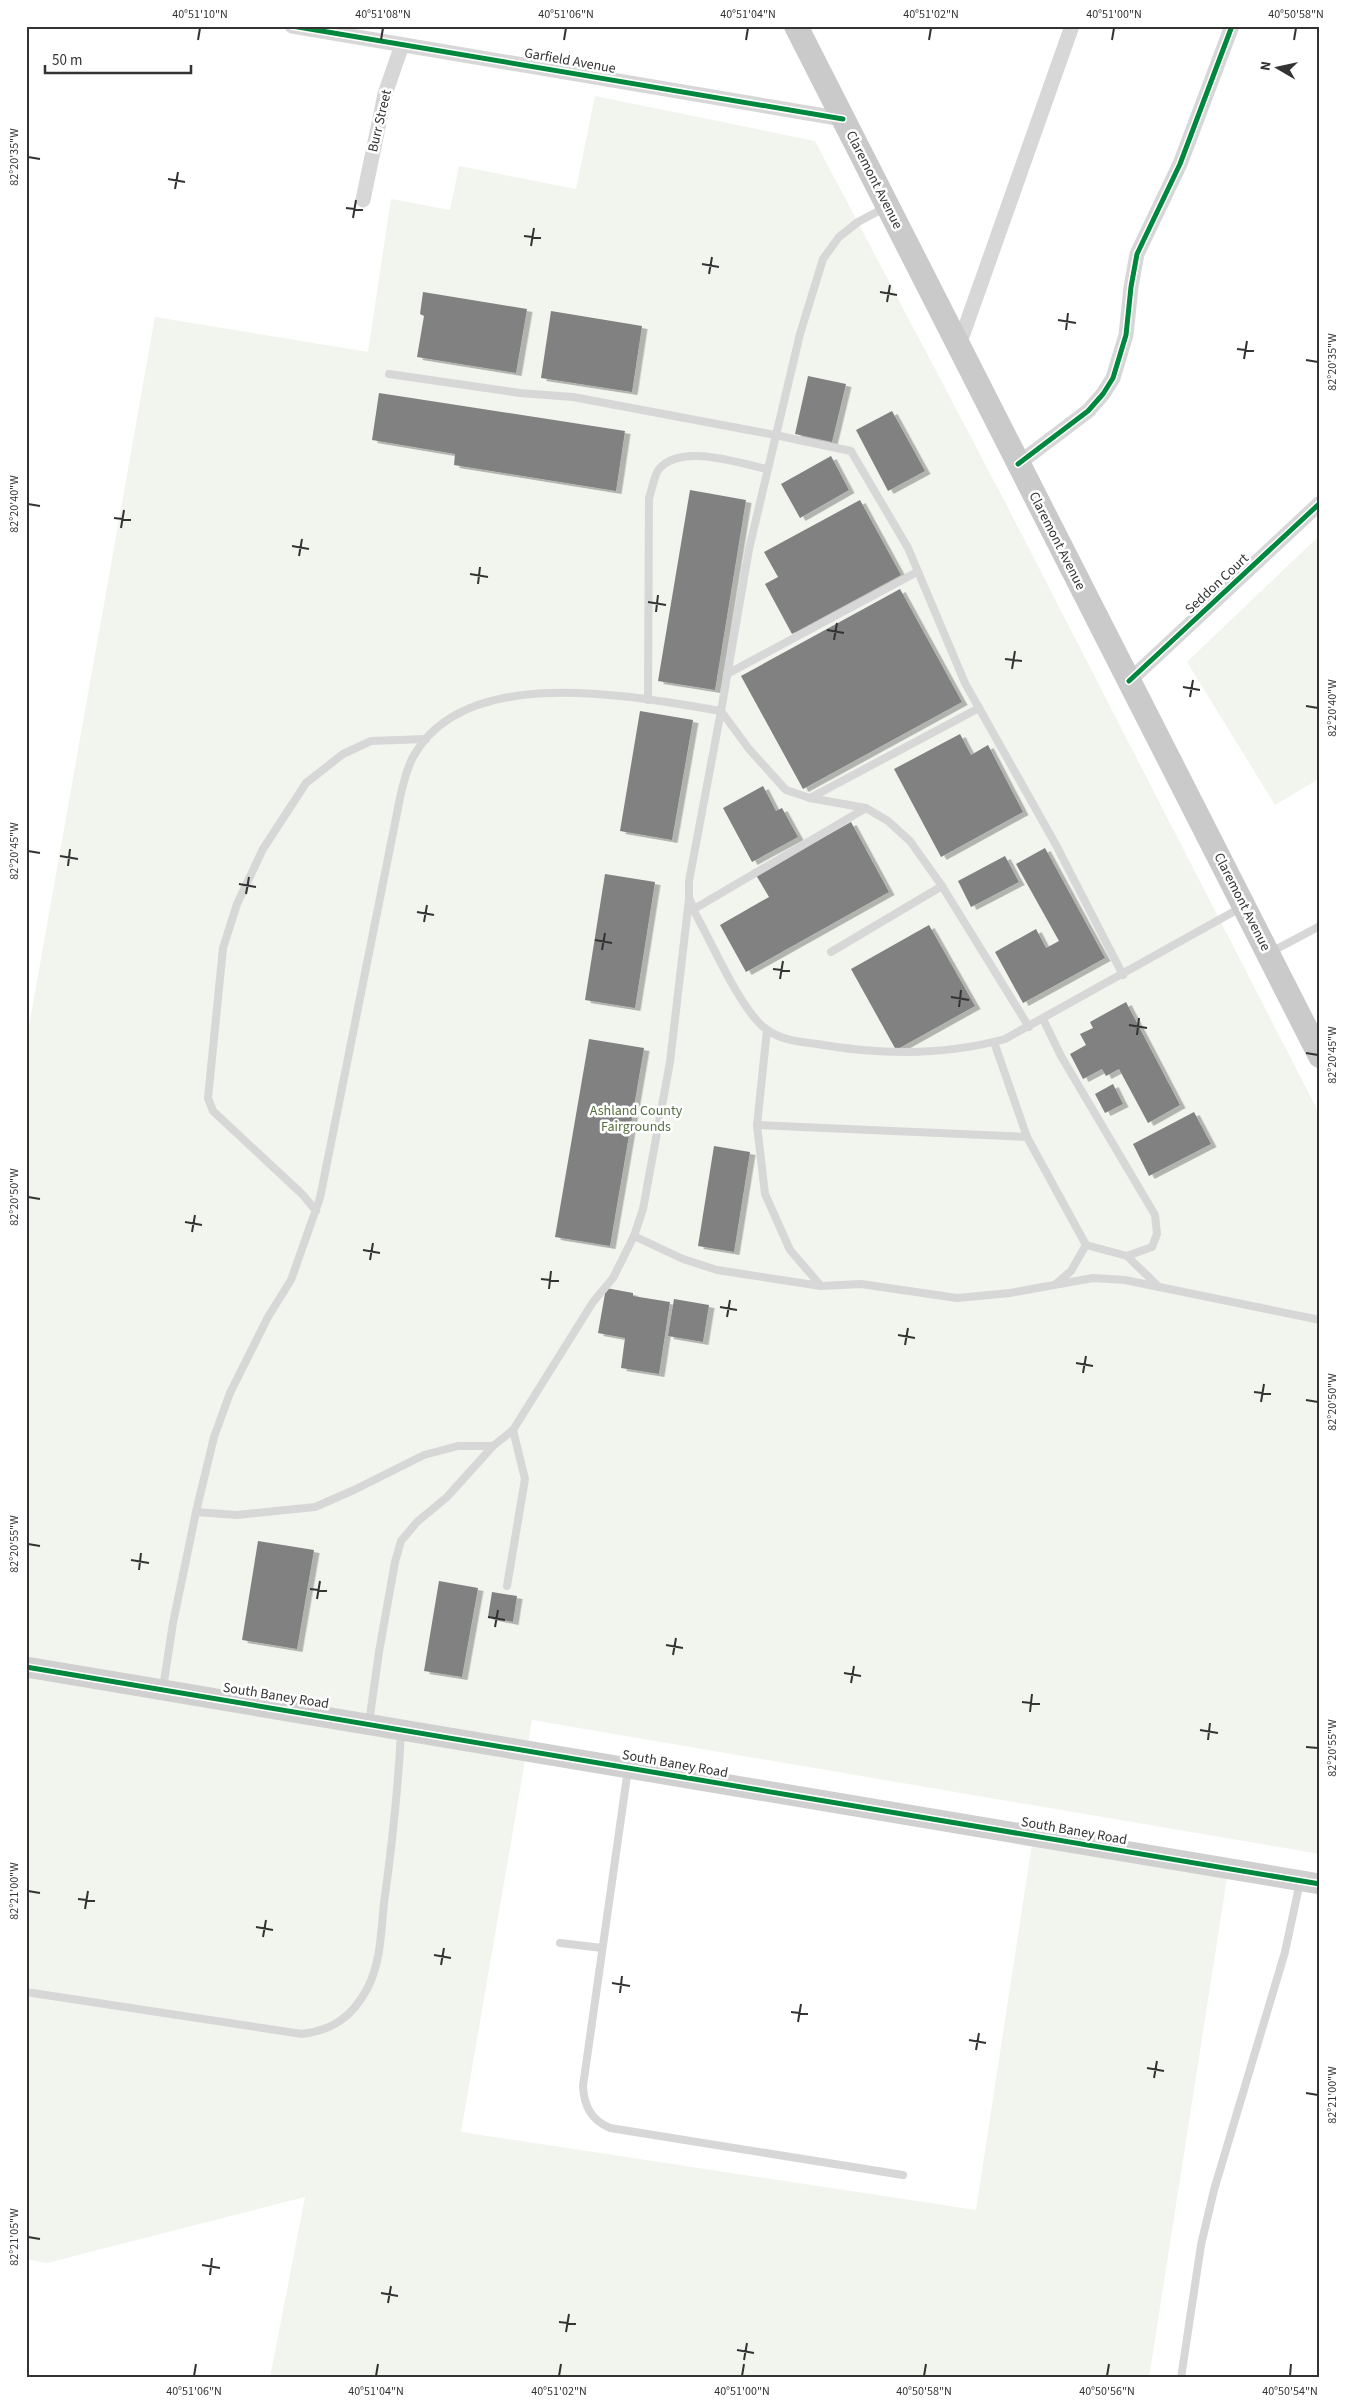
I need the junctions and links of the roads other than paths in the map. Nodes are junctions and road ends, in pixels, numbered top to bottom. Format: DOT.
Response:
graph roads {
  1 [pos="292,26"];
  2 [pos="796,26"];
  3 [pos="1072,26"];
  4 [pos="1232,26"];
  5 [pos="402,44"];
  6 [pos="843,119"];
  7 [pos="363,200"];
  8 [pos="888,206"];
  9 [pos="958,348"];
  10 [pos="389,374"];
  11 [pos="775,435"];
  12 [pos="1018,464"];
  13 [pos="767,469"];
  14 [pos="1320,503"];
  15 [pos="917,572"];
  16 [pos="728,674"];
  17 [pos="1129,682"];
  18 [pos="648,700"];
  19 [pos="980,708"];
  20 [pos="721,711"];
  21 [pos="426,739"];
  22 [pos="810,798"];
  23 [pos="866,808"];
  24 [pos="942,886"];
  25 [pos="689,897"];
  26 [pos="1244,906"];
  27 [pos="694,909"];
  28 [pos="1320,926"];
  29 [pos="831,952"];
  30 [pos="1268,953"];
  31 [pos="1123,975"];
  32 [pos="1043,1019"];
  33 [pos="1029,1027"];
  34 [pos="767,1030"];
  35 [pos="994,1042"];
  36 [pos="1320,1056"];
  37 [pos="757,1125"];
  38 [pos="1027,1137"];
  39 [pos="316,1212"];
  40 [pos="634,1236"];
  41 [pos="1086,1245"];
  42 [pos="1127,1256"];
  43 [pos="1055,1284"];
  44 [pos="821,1286"];
  45 [pos="1161,1288"];
  46 [pos="1320,1320"];
  47 [pos="514,1430"];
  48 [pos="493,1446"];
  49 [pos="196,1512"];
  50 [pos="507,1586"];
  51 [pos="26,1667"];
  52 [pos="162,1689"];
  53 [pos="369,1723"];
  54 [pos="401,1728"];
  55 [pos="628,1767"];
  56 [pos="1310,1882"];
  57 [pos="560,1943"];
  58 [pos="602,1948"];
  59 [pos="26,1992"];
  60 [pos="903,2175"];
  61 [pos="1181,2378"];
  1 -- 5 [label="street, Garfield Avenue"];
  2 -- 6 [label="main road, Claremont Avenue"];
  3 -- 9 [label="street"];
  4 -- 12 [label="street"];
  5 -- 6 [label="street, Garfield Avenue"];
  5 -- 7 [label="street, Burr Street"];
  6 -- 8 [label="main road, Claremont Avenue"];
  8 -- 9 [label="main road, Claremont Avenue"];
  8 -- 11 [label="lane"];
  9 -- 12 [label="main road, Claremont Avenue"];
  10 -- 11 [label="lane"];
  11 -- 13 [label="lane"];
  11 -- 15 [label="lane"];
  12 -- 17 [label="main road, Claremont Avenue"];
  13 -- 16 [label="lane"];
  13 -- 18 [label="lane"];
  14 -- 17 [label="street, Seddon Court"];
  15 -- 16 [label="lane"];
  15 -- 19 [label="lane"];
  16 -- 20 [label="lane"];
  17 -- 26 [label="main road, Claremont Avenue"];
  18 -- 20 [label="lane"];
  18 -- 21 [label="lane"];
  19 -- 22 [label="lane"];
  19 -- 31 [label="lane"];
  20 -- 22 [label="lane"];
  20 -- 25 [label="lane"];
  21 -- 39 [label="lane"];
  21 -- 39 [label="lane"];
  22 -- 23 [label="lane"];
  23 -- 24 [label="lane"];
  23 -- 27 [label="lane"];
  24 -- 29 [label="lane"];
  24 -- 33 [label="lane"];
  25 -- 27 [label="lane"];
  25 -- 40 [label="lane"];
  26 -- 30 [label="main road, Claremont Avenue"];
  26 -- 31 [label="lane"];
  27 -- 34 [label="lane"];
  28 -- 30 [label="lane"];
  30 -- 36 [label="main road, Claremont Avenue"];
  31 -- 32 [label="lane"];
  32 -- 33 [label="lane"];
  32 -- 42 [label="lane"];
  33 -- 35 [label="lane"];
  34 -- 35 [label="lane"];
  34 -- 37 [label="lane"];
  35 -- 38 [label="lane"];
  37 -- 38 [label="lane"];
  37 -- 44 [label="lane"];
  38 -- 41 [label="lane"];
  39 -- 49 [label="lane"];
  40 -- 44 [label="lane"];
  40 -- 47 [label="lane"];
  41 -- 42 [label="lane"];
  41 -- 43 [label="lane"];
  42 -- 45 [label="lane"];
  43 -- 44 [label="lane"];
  43 -- 45 [label="lane"];
  45 -- 46 [label="lane"];
  47 -- 48 [label="lane"];
  47 -- 50 [label="lane"];
  48 -- 49 [label="lane"];
  48 -- 53 [label="lane"];
  49 -- 52 [label="lane"];
  51 -- 52 [label="street, South Baney Road"];
  52 -- 53 [label="street, South Baney Road"];
  53 -- 54 [label="street, South Baney Road"];
  54 -- 55 [label="street, South Baney Road"];
  54 -- 59 [label="lane"];
  55 -- 56 [label="street, South Baney Road"];
  55 -- 58 [label="lane"];
  56 -- 61 [label="lane"];
  57 -- 58 [label="lane"];
  58 -- 60 [label="lane"];
}
